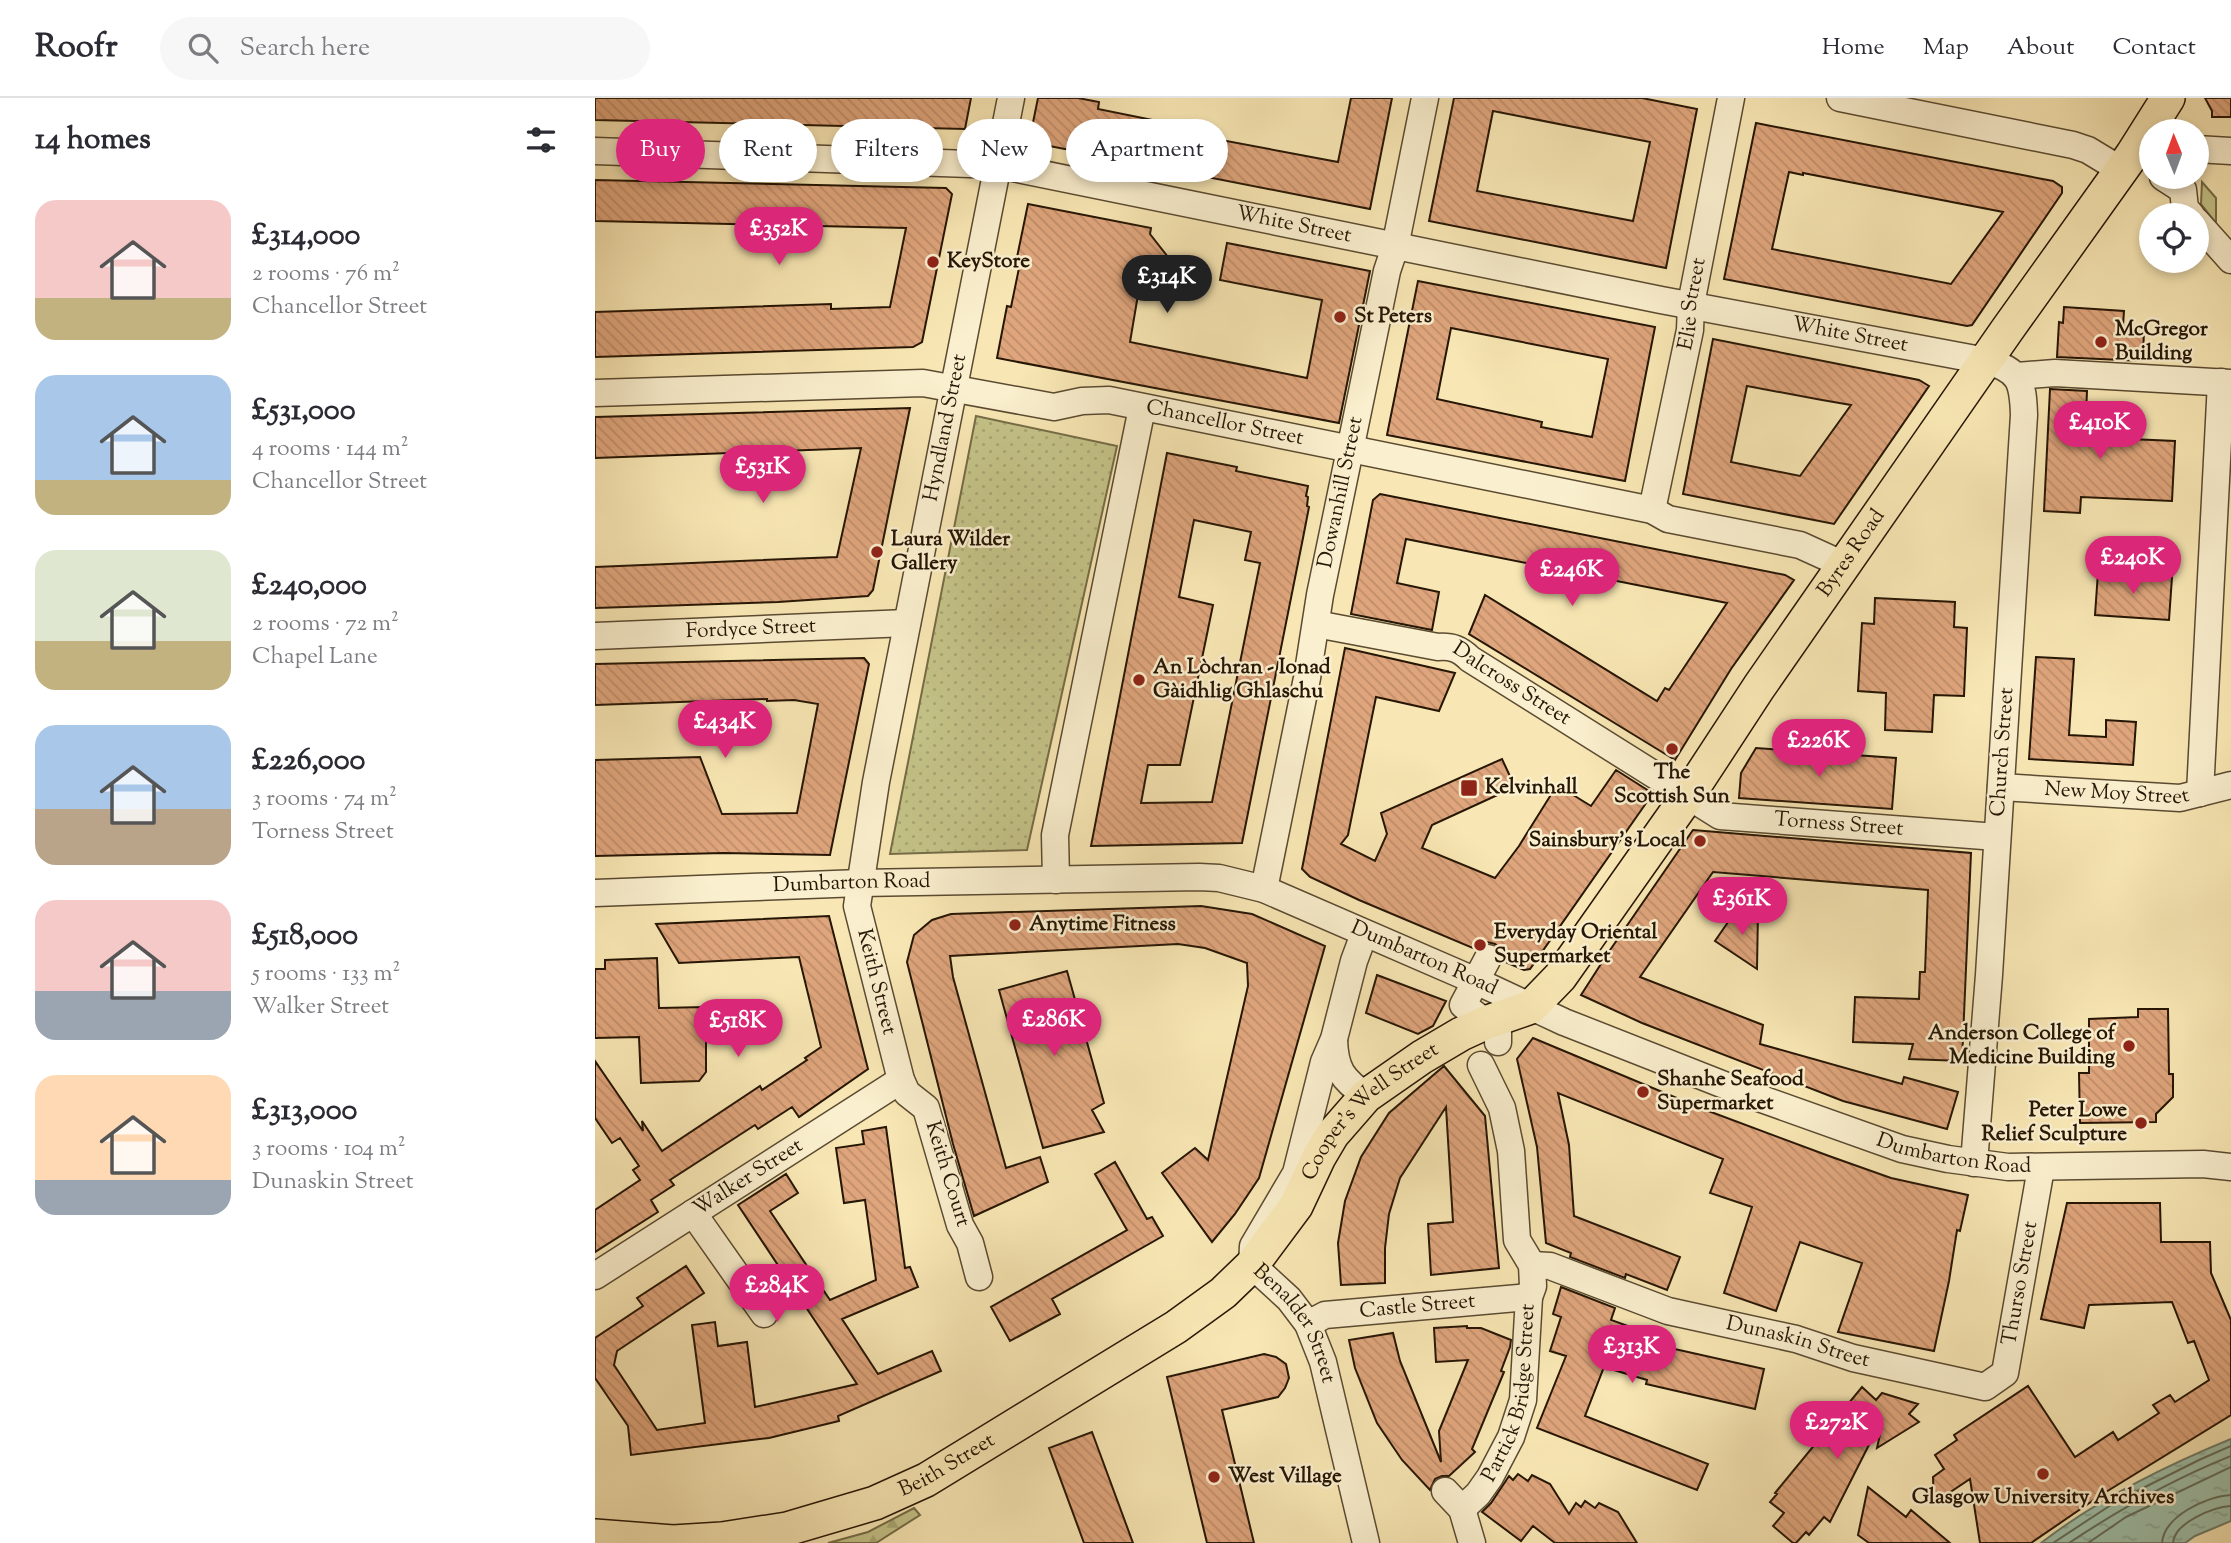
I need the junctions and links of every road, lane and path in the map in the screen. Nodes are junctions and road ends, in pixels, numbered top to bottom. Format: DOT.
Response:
graph roads {
  1 [pos="1011,98"];
  2 [pos="1425,98"];
  3 [pos="1731,98"];
  4 [pos="1840,98"];
  5 [pos="2168,98"];
  6 [pos="1007,119"];
  7 [pos="2158,119"];
  8 [pos="595,150"];
  9 [pos="2139,150"];
  10 [pos="2209,150"];
  11 [pos="2231,151"];
  12 [pos="2139,154"];
  13 [pos="957,164"];
  14 [pos="1052,177"];
  15 [pos="995,182"];
  16 [pos="2209,235"];
  17 [pos="1395,247"];
  18 [pos="2231,260"];
  19 [pos="1691,304"];
  20 [pos="1986,362"];
  21 [pos="2017,376"];
  22 [pos="2226,383"];
  23 [pos="953,388"];
  24 [pos="595,393"];
  25 [pos="1142,408"];
  26 [pos="1350,450"];
  27 [pos="1652,510"];
  28 [pos="1844,565"];
  29 [pos="907,623"];
  30 [pos="1316,624"];
  31 [pos="595,636"];
  32 [pos="2231,785"];
  33 [pos="2001,787"];
  34 [pos="2200,793"];
  35 [pos="1687,797"];
  36 [pos="1997,836"];
  37 [pos="1056,880"];
  38 [pos="860,883"];
  39 [pos="1264,890"];
  40 [pos="595,893"];
  41 [pos="1364,934"];
  42 [pos="1482,969"];
  43 [pos="1531,1007"];
  44 [pos="1492,1032"];
  45 [pos="1334,1039"];
  46 [pos="1481,1065"];
  47 [pos="901,1080"];
  48 [pos="1366,1096"];
  49 [pos="1974,1163"];
  50 [pos="2231,1167"];
  51 [pos="2041,1168"];
  52 [pos="693,1213"];
  53 [pos="1252,1265"];
  54 [pos="1532,1265"];
  55 [pos="595,1276"];
  56 [pos="979,1277"];
  57 [pos="1529,1297"];
  58 [pos="764,1314"];
  59 [pos="1308,1324"];
  60 [pos="1985,1387"];
  61 [pos="595,1536"];
  62 [pos="673,1543"];
  63 [pos="1366,1543"];
  64 [pos="1472,1543"];
  1 -- 6 [label="street, Hyndland Street"];
  2 -- 17 [label="street, Dowanhill Street"];
  3 -- 19 [label="street, Elie Street"];
  4 -- 9 [label="street"];
  5 -- 7 [label="main road, Byres Road"];
  8 -- 13 [label="street, White Street"];
  10 -- 11 [label="street"];
  12 -- 20 [label="main road, Byres Road"];
  14 -- 17 [label="street, White Street"];
  15 -- 23 [label="street, Hyndland Street"];
  16 -- 18 [label="street"];
  17 -- 19 [label="street, White Street"];
  17 -- 26 [label="street, Dowanhill Street"];
  19 -- 20 [label="street, White Street"];
  19 -- 27 [label="street, Elie Street"];
  20 -- 21 [label="street"];
  20 -- 28 [label="main road, Byres Road"];
  21 -- 22 [label="street"];
  21 -- 33 [label="street, Church Street"];
  22 -- 34 [label="street"];
  23 -- 24 [label="street, Chancellor Street"];
  23 -- 25 [label="street, Chancellor Street"];
  23 -- 29 [label="street, Hyndland Street"];
  25 -- 26 [label="street, Chancellor Street"];
  25 -- 37 [label="street"];
  26 -- 27 [label="street, Chancellor Street"];
  26 -- 30 [label="street, Dowanhill Street"];
  27 -- 28 [label="street, Chancellor Street"];
  28 -- 35 [label="main road, Byres Road"];
  29 -- 31 [label="street, Fordyce Street"];
  29 -- 38 [label="street, Hyndland Street"];
  30 -- 35 [label="street, Dalcross Street"];
  30 -- 39 [label="street, Dowanhill Street"];
  32 -- 34 [label="street, New Moy Street"];
  33 -- 34 [label="street, New Moy Street"];
  33 -- 36 [label="street, Church Street"];
  35 -- 36 [label="street, Torness Street"];
  35 -- 43 [label="main road, Byres Road"];
  36 -- 49 [label="street, Church Street"];
  37 -- 38 [label="street, Dumbarton Road"];
  37 -- 39 [label="street, Dumbarton Road"];
  38 -- 40 [label="street, Dumbarton Road"];
  38 -- 47 [label="street, Keith Street"];
  39 -- 41 [label="street, Dumbarton Road"];
  41 -- 42 [label="street, Dumbarton Road"];
  41 -- 45 [label="street, Benalder Street"];
  42 -- 43 [label="street, Dumbarton Road"];
  42 -- 44 [label="street"];
  43 -- 44 [label="main road, Cooper's Well Street"];
  43 -- 49 [label="street, Dumbarton Road"];
  44 -- 48 [label="main road, Cooper's Well Street"];
  45 -- 48 [label="street, Benalder Street"];
  45 -- 53 [label="street, Benalder Street"];
  46 -- 54 [label="street"];
  47 -- 52 [label="street, Walker Street"];
  47 -- 56 [label="street, Keith Court"];
  48 -- 53 [label="main road, Cooper's Well Street"];
  49 -- 51 [label="street, Dumbarton Road"];
  50 -- 51 [label="street, Dumbarton Road"];
  51 -- 60 [label="street, Thurso Street"];
  52 -- 55 [label="street, Walker Street"];
  52 -- 58 [label="street"];
  53 -- 59 [label="street, Benalder Street"];
  53 -- 62 [label="main road, Beith Street"];
  54 -- 57 [label="street, Partick Bridge Street"];
  54 -- 60 [label="street, Dunaskin Street"];
  57 -- 59 [label="street, Castle Street"];
  57 -- 64 [label="street, Partick Bridge Street"];
  59 -- 63 [label="street, Benalder Street"];
  61 -- 62 [label="main road, Beith Street"];
}
